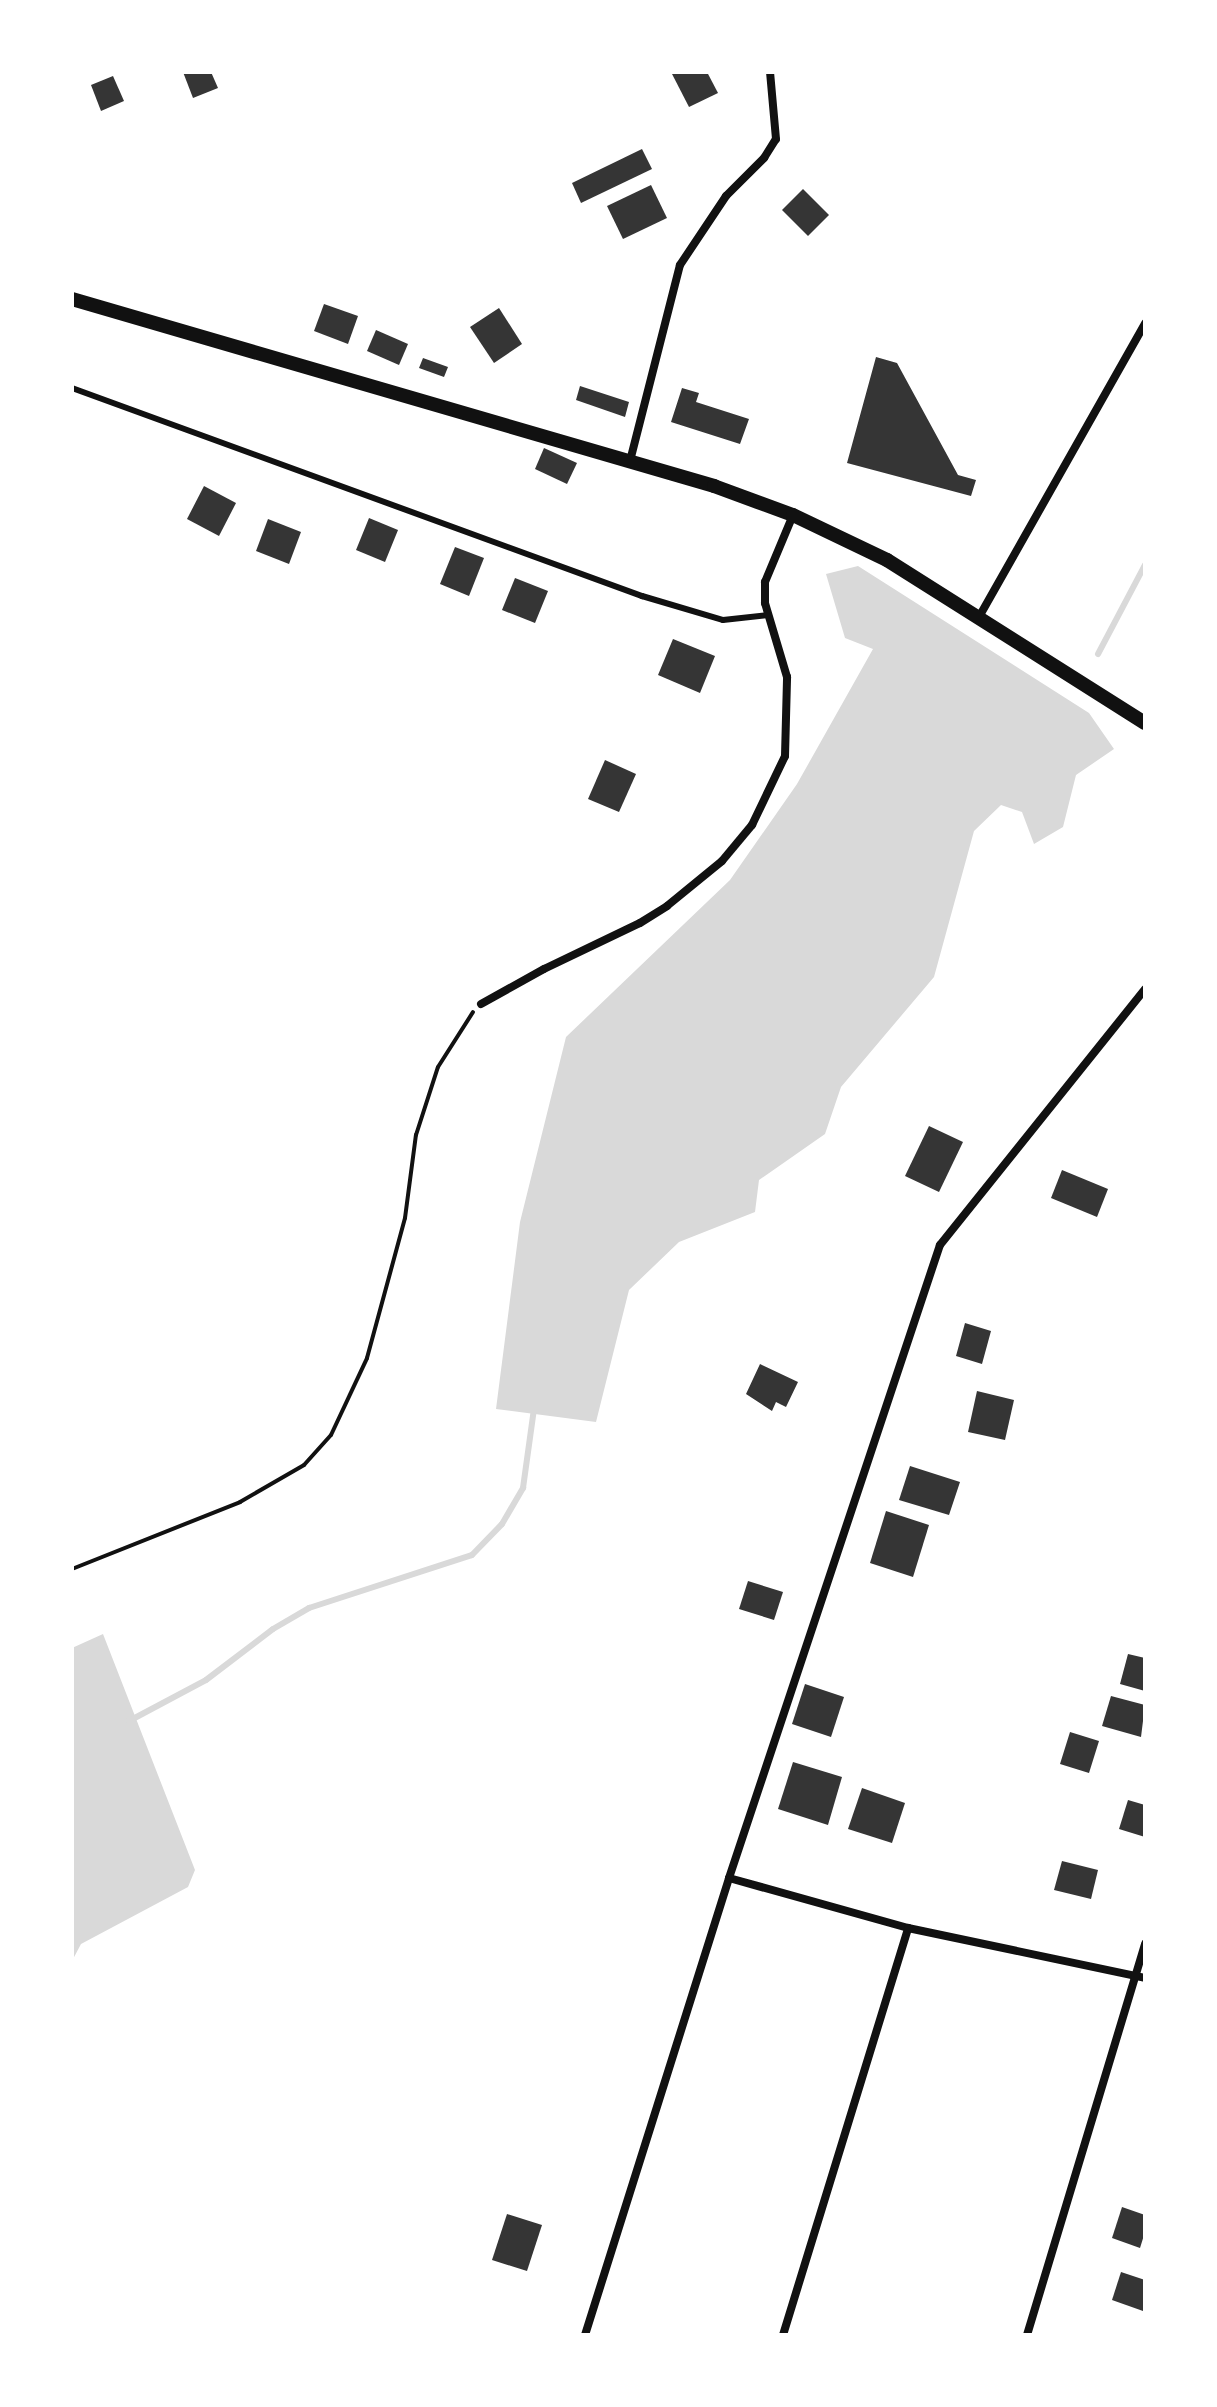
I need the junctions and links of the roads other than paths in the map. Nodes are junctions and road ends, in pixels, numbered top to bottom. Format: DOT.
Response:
graph roads {
  1 [pos="770,72"];
  2 [pos="72,299"];
  3 [pos="1145,323"];
  4 [pos="72,388"];
  5 [pos="630,461"];
  6 [pos="793,515"];
  7 [pos="768,615"];
  8 [pos="979,617"];
  9 [pos="1145,723"];
  10 [pos="1145,989"];
  11 [pos="481,1004"];
  12 [pos="729,1878"];
  13 [pos="908,1928"];
  14 [pos="1145,1943"];
  15 [pos="1135,1975"];
  16 [pos="1145,1978"];
  17 [pos="585,2335"];
  18 [pos="783,2335"];
  19 [pos="1027,2335"];
  1 -- 5 [label="street"];
  2 -- 5 [label="street"];
  3 -- 8 [label="street"];
  4 -- 7 [label="lane"];
  5 -- 6 [label="street"];
  6 -- 7 [label="street"];
  6 -- 8 [label="street"];
  7 -- 11 [label="street"];
  8 -- 9 [label="street"];
  10 -- 12 [label="street"];
  12 -- 13 [label="street"];
  12 -- 17 [label="street"];
  13 -- 15 [label="street"];
  13 -- 18 [label="street"];
  14 -- 15 [label="street"];
  15 -- 16 [label="street"];
  15 -- 19 [label="street"];
}
